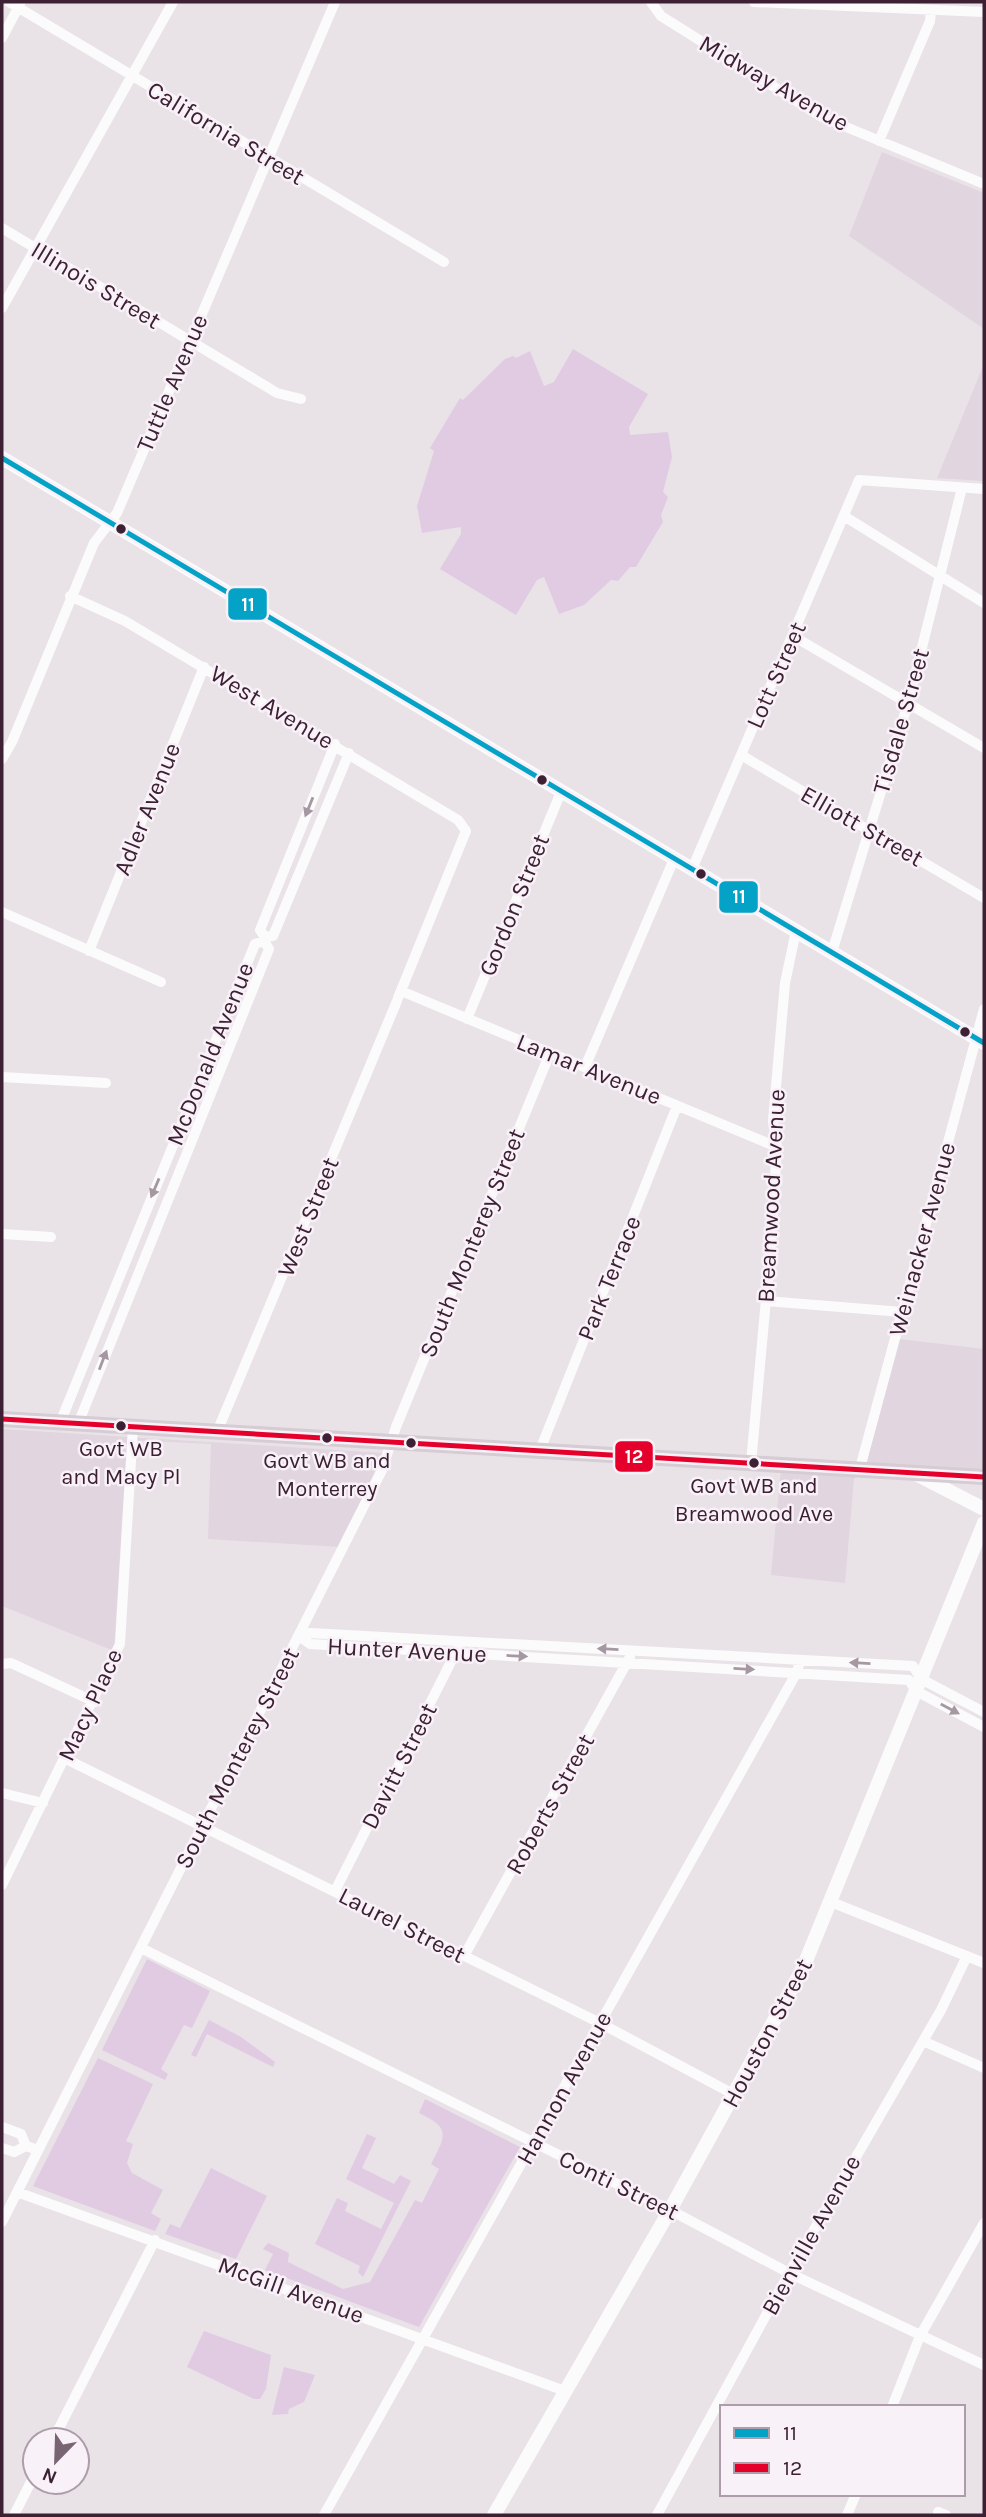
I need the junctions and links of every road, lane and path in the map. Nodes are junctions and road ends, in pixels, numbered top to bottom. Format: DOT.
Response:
graph roads {
  1 [pos="173,2"];
  2 [pos="335,2"];
  3 [pos="651,2"];
  4 [pos="754,2"];
  5 [pos="17,4"];
  6 [pos="888,5"];
  7 [pos="932,10"];
  8 [pos="984,12"];
  9 [pos="2,38"];
  10 [pos="132,75"];
  11 [pos="879,141"];
  12 [pos="267,158"];
  13 [pos="984,184"];
  14 [pos="2,228"];
  15 [pos="35,249"];
  16 [pos="444,262"];
  17 [pos="2,308"];
  18 [pos="190,342"];
  19 [pos="301,399"];
  20 [pos="2,458"];
  21 [pos="962,488"];
  22 [pos="984,489"];
  23 [pos="844,516"];
  24 [pos="108,523"];
  25 [pos="940,575"];
  26 [pos="70,596"];
  27 [pos="984,603"];
  28 [pos="793,636"];
  29 [pos="204,667"];
  30 [pos="908,703"];
  31 [pos="335,744"];
  32 [pos="984,748"];
  33 [pos="349,753"];
  34 [pos="741,755"];
  35 [pos="2,759"];
  36 [pos="561,792"];
  37 [pos="466,831"];
  38 [pos="870,831"];
  39 [pos="674,859"];
  40 [pos="692,869"];
  41 [pos="984,898"];
  42 [pos="2,912"];
  43 [pos="796,931"];
  44 [pos="89,951"];
  45 [pos="832,952"];
  46 [pos="161,982"];
  47 [pos="399,997"];
  48 [pos="984,1009"];
  49 [pos="467,1019"];
  50 [pos="980,1041"];
  51 [pos="550,1053"];
  52 [pos="585,1067"];
  53 [pos="2,1077"];
  54 [pos="106,1083"];
  55 [pos="677,1105"];
  56 [pos="777,1147"];
  57 [pos="2,1234"];
  58 [pos="51,1237"];
  59 [pos="766,1301"];
  60 [pos="902,1312"];
  61 [pos="2,1419"];
  62 [pos="60,1423"];
  63 [pos="78,1424"];
  64 [pos="133,1427"];
  65 [pos="217,1432"];
  66 [pos="392,1441"];
  67 [pos="540,1450"];
  68 [pos="751,1463"];
  69 [pos="860,1468"];
  70 [pos="913,1473"];
  71 [pos="984,1478"];
  72 [pos="984,1509"];
  73 [pos="984,1523"];
  74 [pos="302,1637"];
  75 [pos="460,1640"];
  76 [pos="631,1650"];
  77 [pos="458,1653"];
  78 [pos="800,1660"];
  79 [pos="629,1662"];
  80 [pos="2,1664"];
  81 [pos="797,1672"];
  82 [pos="918,1685"];
  83 [pos="94,1702"];
  84 [pos="984,1712"];
  85 [pos="984,1727"];
  86 [pos="66,1759"];
  87 [pos="2,1793"];
  88 [pos="43,1803"];
  89 [pos="203,1826"];
  90 [pos="2,1885"];
  91 [pos="335,1891"];
  92 [pos="831,1902"];
  93 [pos="141,1948"];
  94 [pos="464,1956"];
  95 [pos="967,1956"];
  96 [pos="984,1963"];
  97 [pos="600,2023"];
  98 [pos="923,2041"];
  99 [pos="984,2068"];
  100 [pos="735,2095"];
  101 [pos="2,2127"];
  102 [pos="533,2143"];
  103 [pos="26,2146"];
  104 [pos="2,2148"];
  105 [pos="38,2150"];
  106 [pos="17,2192"];
  107 [pos="670,2210"];
  108 [pos="2,2222"];
  109 [pos="984,2223"];
  110 [pos="155,2240"];
  111 [pos="789,2273"];
  112 [pos="920,2336"];
  113 [pos="424,2339"];
  114 [pos="984,2365"];
  115 [pos="565,2391"];
  116 [pos="893,2405"];
  117 [pos="59,2426"];
  118 [pos="24,2496"];
  119 [pos="855,2496"];
  120 [pos="14,2515"];
  121 [pos="324,2515"];
  122 [pos="494,2515"];
  123 [pos="657,2515"];
  124 [pos="847,2515"];
  1 -- 10 [label="street"];
  2 -- 12 [label="street, Tuttle Avenue"];
  3 -- 11 [label="street, Midway Avenue"];
  4 -- 6 [label="street"];
  5 -- 9 [label="street"];
  5 -- 10 [label="street, California Street"];
  6 -- 7 [label="street"];
  7 -- 8 [label="street"];
  7 -- 11 [label="street"];
  10 -- 12 [label="street, California Street"];
  10 -- 15 [label="street"];
  11 -- 13 [label="street, Midway Avenue"];
  12 -- 16 [label="street, California Street"];
  12 -- 18 [label="street, Tuttle Avenue"];
  14 -- 15 [label="street, Illinois Street"];
  15 -- 17 [label="street"];
  15 -- 18 [label="street, Illinois Street"];
  18 -- 19 [label="street, Illinois Street"];
  18 -- 24 [label="street, Tuttle Avenue"];
  20 -- 24 [label="street"];
  21 -- 22 [label="street"];
  21 -- 23 [label="street, Lott Street"];
  21 -- 25 [label="street, Tisdale Street"];
  23 -- 25 [label="street"];
  23 -- 28 [label="street, Lott Street"];
  24 -- 26 [label="street, Tuttle Avenue"];
  24 -- 36 [label="street"];
  25 -- 27 [label="street"];
  25 -- 30 [label="street, Tisdale Street"];
  26 -- 29 [label="street, West Avenue"];
  26 -- 35 [label="street, Tuttle Avenue"];
  28 -- 30 [label="street"];
  28 -- 34 [label="street, Lott Street"];
  29 -- 31 [label="street, West Avenue"];
  29 -- 44 [label="street, Adler Avenue"];
  30 -- 32 [label="street"];
  30 -- 38 [label="street, Tisdale Street"];
  31 -- 33 [label="street, West Avenue"];
  31 -- 33 [label="street, McDonald Avenue, one-way"];
  33 -- 37 [label="street, West Avenue"];
  34 -- 38 [label="street, Elliott Street"];
  34 -- 40 [label="street, Lott Street"];
  36 -- 39 [label="street"];
  36 -- 49 [label="street, Gordon Street"];
  37 -- 47 [label="street, West Street"];
  38 -- 41 [label="street, Elliott Street"];
  38 -- 45 [label="street, Tisdale Street"];
  39 -- 40 [label="street"];
  39 -- 52 [label="street"];
  40 -- 43 [label="street"];
  42 -- 44 [label="street"];
  43 -- 45 [label="street"];
  43 -- 56 [label="street, Breamwood Avenue"];
  44 -- 46 [label="street"];
  45 -- 50 [label="street"];
  47 -- 49 [label="street, Lamar Avenue"];
  47 -- 65 [label="street, West Street"];
  48 -- 50 [label="street, Weinacker Avenue"];
  49 -- 51 [label="street, Lamar Avenue"];
  50 -- 60 [label="street, Weinacker Avenue"];
  51 -- 52 [label="street, Lamar Avenue"];
  51 -- 66 [label="street, South Monterey Street"];
  52 -- 55 [label="street, Lamar Avenue"];
  53 -- 54 [label="street"];
  55 -- 56 [label="street, Lamar Avenue"];
  55 -- 67 [label="street, Park Terrace"];
  56 -- 59 [label="street, Breamwood Avenue"];
  57 -- 58 [label="street"];
  59 -- 60 [label="street"];
  59 -- 68 [label="street, Breamwood Avenue"];
  60 -- 69 [label="street, Weinacker Avenue"];
  61 -- 62 [label="main road"];
  62 -- 63 [label="main road"];
  63 -- 62 [label="street, McDonald Avenue, one-way"];
  63 -- 64 [label="main road"];
  64 -- 65 [label="main road"];
  64 -- 83 [label="street, Macy Place"];
  65 -- 66 [label="main road"];
  66 -- 67 [label="main road"];
  66 -- 74 [label="street, South Monterey Street"];
  67 -- 68 [label="main road"];
  68 -- 69 [label="main road"];
  69 -- 70 [label="main road"];
  70 -- 71 [label="main road"];
  70 -- 72 [label="street"];
  73 -- 82 [label="street, Houston Street"];
  74 -- 75 [label="street, Hunter Avenue"];
  74 -- 77 [label="street, Hunter Avenue"];
  74 -- 89 [label="street, South Monterey Street"];
  76 -- 75 [label="street, Hunter Avenue, one-way"];
  75 -- 77 [label="street, Davitt Street"];
  76 -- 78 [label="street, Hunter Avenue"];
  76 -- 79 [label="street, Roberts Street"];
  77 -- 79 [label="street, Hunter Avenue, one-way"];
  77 -- 91 [label="street, Davitt Street"];
  78 -- 81 [label="street, Hannon Avenue"];
  82 -- 78 [label="street, Hunter Avenue, one-way"];
  79 -- 81 [label="street, Hunter Avenue, one-way"];
  79 -- 94 [label="street, Roberts Street"];
  80 -- 83 [label="street"];
  81 -- 82 [label="street, Hunter Avenue"];
  81 -- 97 [label="street, Hannon Avenue"];
  82 -- 84 [label="street, Hunter Avenue"];
  82 -- 85 [label="street, Hunter Avenue, one-way"];
  82 -- 92 [label="street, Houston Street"];
  83 -- 86 [label="street, Macy Place"];
  86 -- 88 [label="street, Macy Place"];
  86 -- 89 [label="street, Laurel Street"];
  87 -- 88 [label="street"];
  88 -- 90 [label="street, Macy Place"];
  89 -- 91 [label="street, Laurel Street"];
  89 -- 93 [label="street, South Monterey Street"];
  91 -- 94 [label="street, Laurel Street"];
  92 -- 95 [label="street"];
  92 -- 100 [label="street, Houston Street"];
  93 -- 102 [label="street, Conti Street"];
  93 -- 105 [label="street, South Monterey Street"];
  94 -- 97 [label="street, Laurel Street"];
  95 -- 96 [label="street"];
  95 -- 98 [label="street, Bienville Avenue"];
  97 -- 100 [label="street, Laurel Street"];
  97 -- 102 [label="street, Hannon Avenue"];
  98 -- 99 [label="street"];
  98 -- 111 [label="street, Bienville Avenue"];
  100 -- 107 [label="street, Houston Street"];
  101 -- 103 [label="street"];
  102 -- 107 [label="street, Conti Street"];
  102 -- 113 [label="street, Hannon Avenue"];
  103 -- 104 [label="street"];
  103 -- 105 [label="street"];
  105 -- 106 [label="street, South Monterey Street"];
  106 -- 108 [label="street, South Monterey Street"];
  106 -- 110 [label="street, McGill Avenue"];
  107 -- 111 [label="street, Conti Street"];
  107 -- 115 [label="street, Houston Street"];
  109 -- 112 [label="street"];
  110 -- 113 [label="street, McGill Avenue"];
  110 -- 117 [label="street"];
  111 -- 112 [label="street, Conti Street"];
  111 -- 123 [label="street, Bienville Avenue"];
  112 -- 114 [label="street, Conti Street"];
  112 -- 116 [label="street"];
  113 -- 115 [label="street, McGill Avenue"];
  113 -- 121 [label="street, Hannon Avenue"];
  115 -- 122 [label="street, Houston Street"];
  118 -- 120 [label="street"];
  119 -- 124 [label="street"];
}
